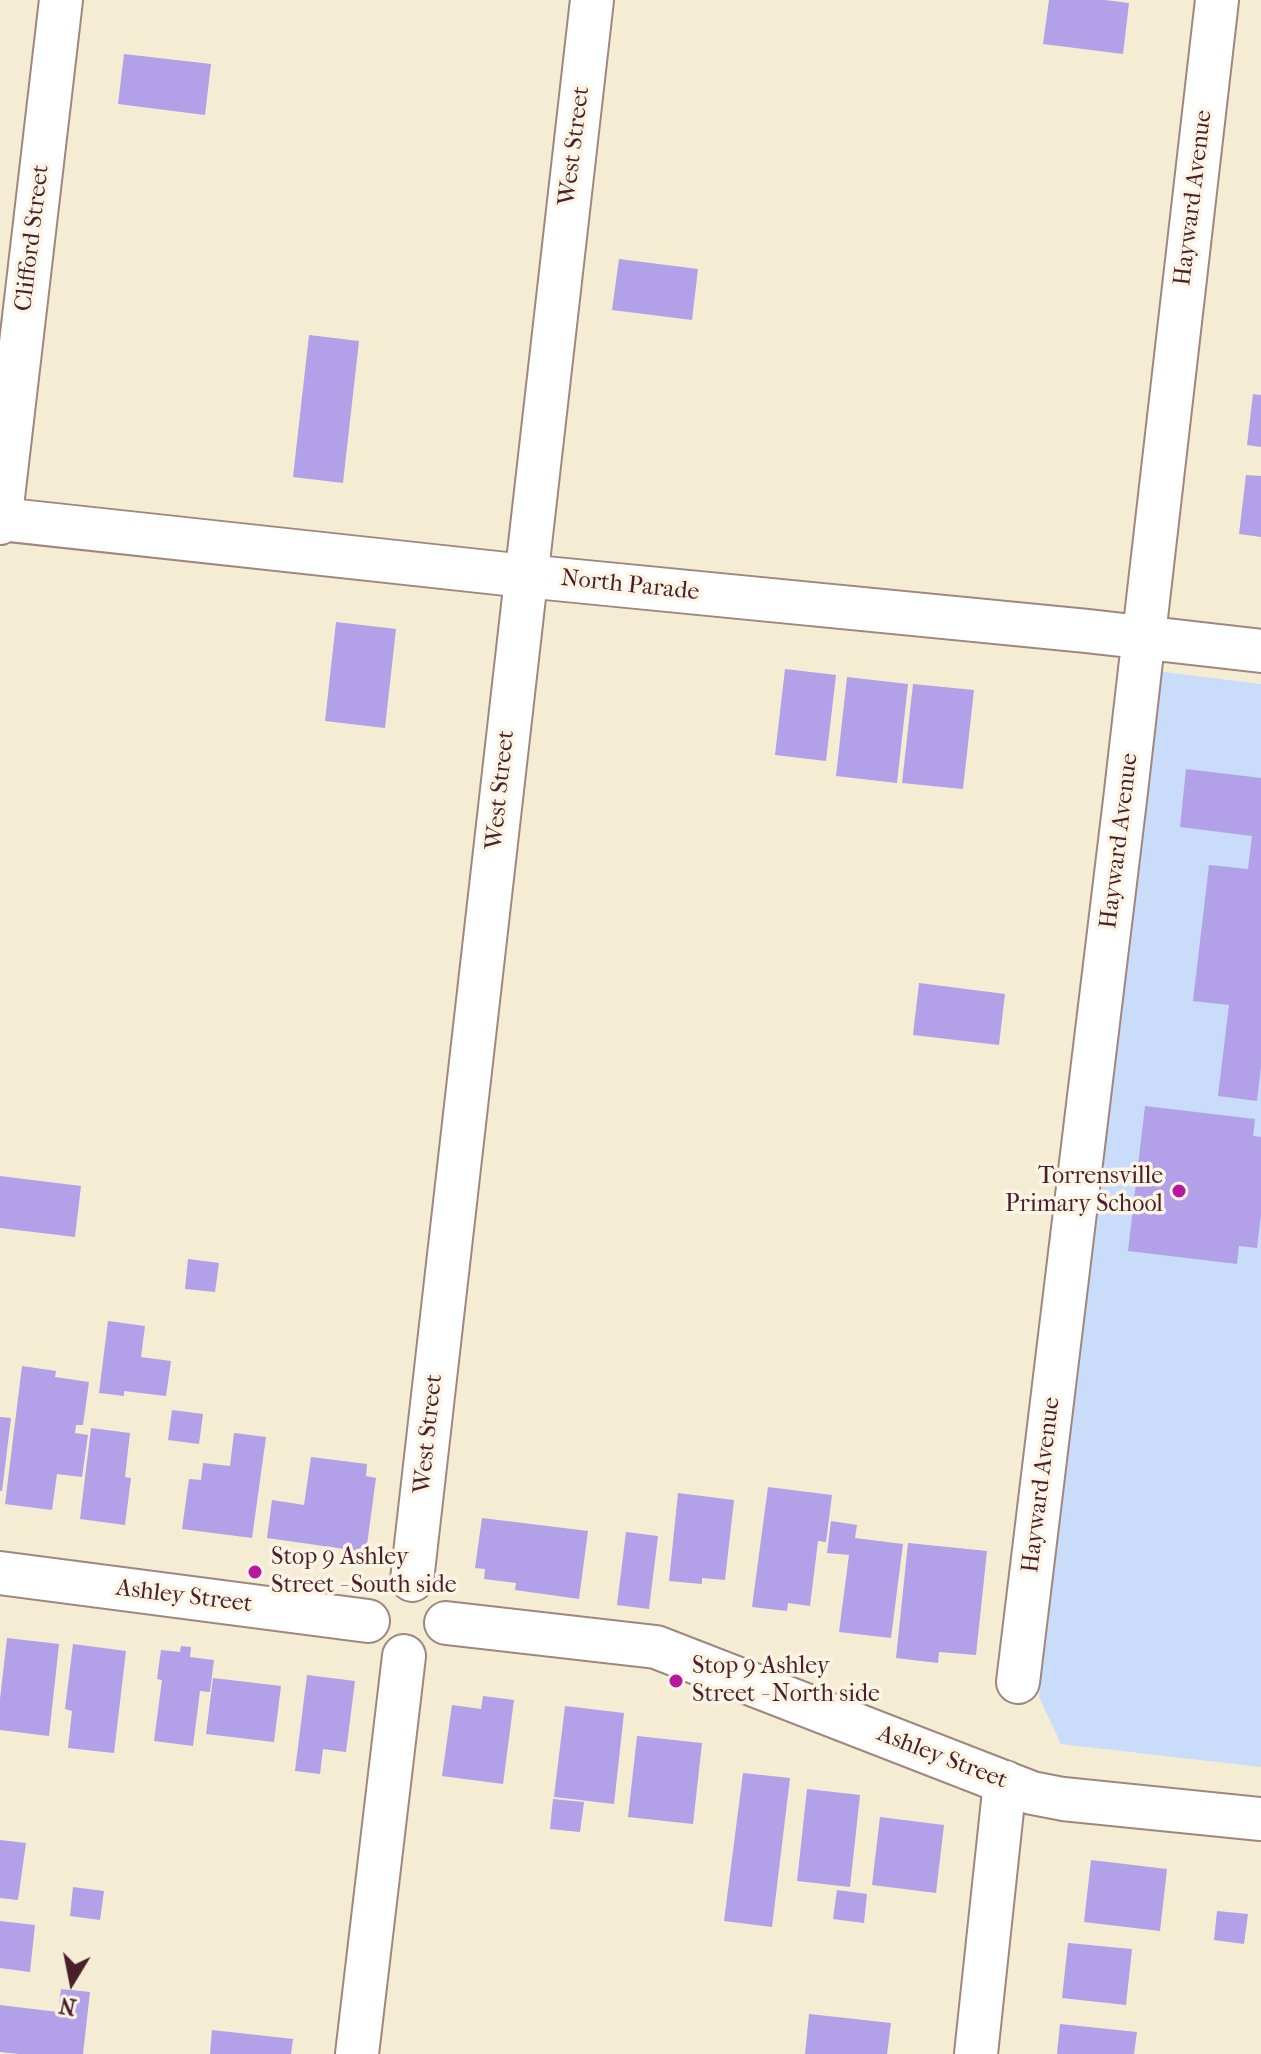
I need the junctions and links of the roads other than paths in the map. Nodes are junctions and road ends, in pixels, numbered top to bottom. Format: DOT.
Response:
graph roads {
  1 [pos="61,0"];
  2 [pos="592,0"];
  3 [pos="1217,0"];
  4 [pos="0,520"];
  5 [pos="525,576"];
  6 [pos="1143,637"];
  7 [pos="1261,651"];
  8 [pos="0,1573"];
  9 [pos="412,1580"];
  10 [pos="368,1621"];
  11 [pos="446,1623"];
  12 [pos="404,1656"];
  13 [pos="1018,1682"];
  14 [pos="1005,1782"];
  15 [pos="1261,1819"];
  16 [pos="357,2054"];
  17 [pos="976,2054"];
  1 -- 4 [label="street, Clifford Street"];
  2 -- 5 [label="street, West Street"];
  3 -- 6 [label="street, Hayward Avenue"];
  4 -- 5 [label="street, North Parade"];
  5 -- 6 [label="street, North Parade"];
  5 -- 9 [label="street, West Street"];
  6 -- 7 [label="street, North Parade"];
  6 -- 13 [label="street, Hayward Avenue"];
  8 -- 10 [label="street, Ashley Street"];
  9 -- 10 [label="street"];
  9 -- 11 [label="street"];
  10 -- 12 [label="street"];
  11 -- 12 [label="street"];
  11 -- 14 [label="street, Ashley Street"];
  12 -- 16 [label="street"];
  14 -- 15 [label="street, Ashley Street"];
  14 -- 17 [label="street"];
}
